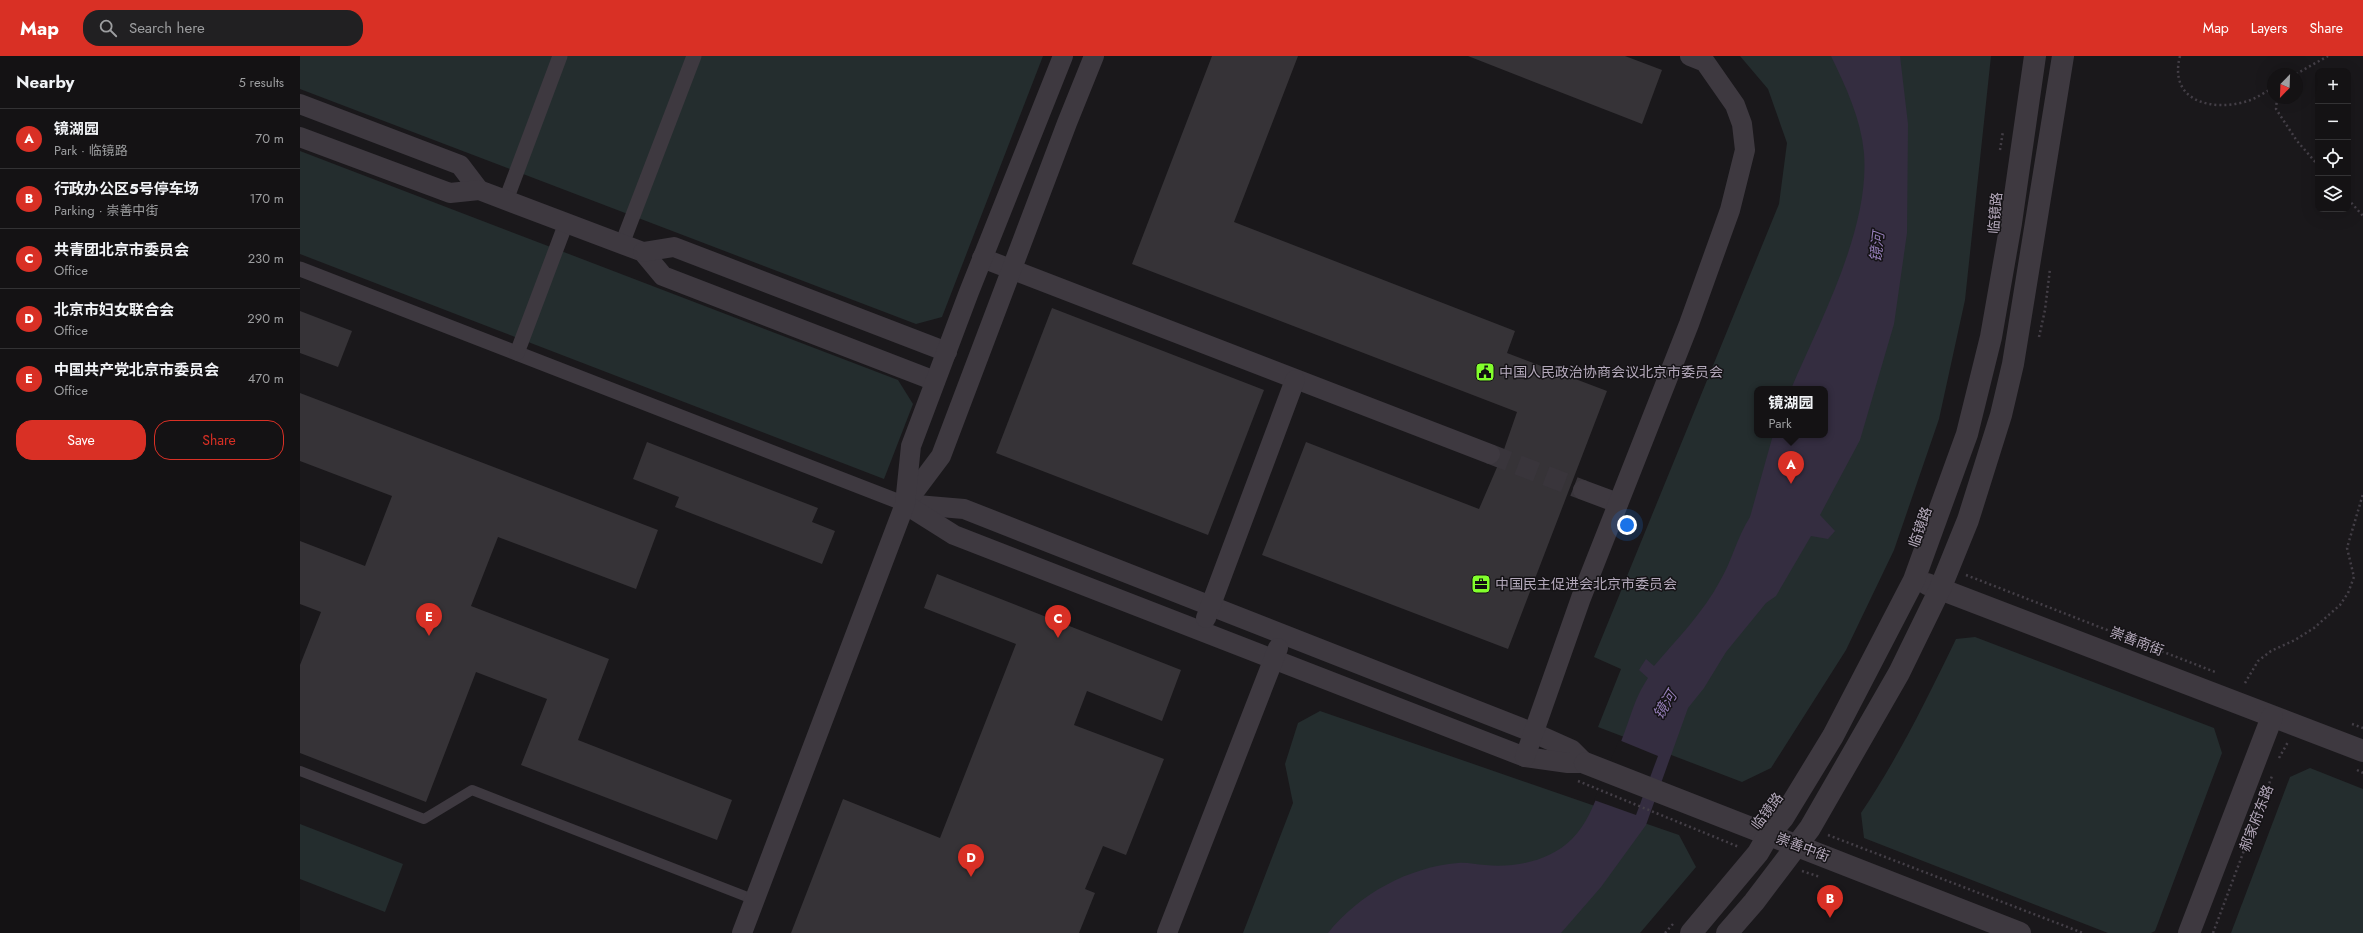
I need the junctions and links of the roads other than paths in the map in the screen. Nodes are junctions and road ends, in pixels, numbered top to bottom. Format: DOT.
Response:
graph roads {
  1 [pos="560,56"];
  2 [pos="694,56"];
  3 [pos="1063,56"];
  4 [pos="1094,56"];
  5 [pos="1690,56"];
  6 [pos="2035,56"];
  7 [pos="2063,56"];
  8 [pos="300,104"];
  9 [pos="300,137"];
  10 [pos="479,190"];
  11 [pos="506,200"];
  12 [pos="566,223"];
  13 [pos="622,244"];
  14 [pos="643,252"];
  15 [pos="982,258"];
  16 [pos="300,269"];
  17 [pos="1012,270"];
  18 [pos="947,352"];
  19 [pos="517,353"];
  20 [pos="1295,380"];
  21 [pos="935,382"];
  22 [pos="1490,454"];
  23 [pos="1583,490"];
  24 [pos="1618,503"];
  25 [pos="905,504"];
  26 [pos="1914,580"];
  27 [pos="1940,589"];
  28 [pos="1210,606"];
  29 [pos="1201,631"];
  30 [pos="1283,634"];
  31 [pos="1273,659"];
  32 [pos="2272,717"];
  33 [pos="1534,733"];
  34 [pos="2363,751"];
  35 [pos="1525,757"];
  36 [pos="1585,763"];
  37 [pos="300,771"];
  38 [pos="1762,831"];
  39 [pos="1803,836"];
  40 [pos="755,900"];
  41 [pos="1683,927"];
  42 [pos="742,933"];
  43 [pos="1167,933"];
  44 [pos="1727,933"];
  45 [pos="2020,933"];
  46 [pos="2189,933"];
  1 -- 11 [label="street"];
  2 -- 13 [label="street"];
  3 -- 15 [label="street"];
  4 -- 17 [label="street"];
  5 -- 24 [label="street"];
  6 -- 26 [label="street, 临镜路"];
  7 -- 27 [label="street"];
  8 -- 10 [label="street"];
  9 -- 10 [label="street"];
  10 -- 11 [label="street"];
  11 -- 12 [label="street"];
  12 -- 13 [label="street"];
  12 -- 19 [label="street"];
  13 -- 14 [label="street"];
  14 -- 18 [label="street"];
  14 -- 21 [label="street"];
  15 -- 17 [label="street"];
  15 -- 18 [label="street"];
  16 -- 19 [label="street"];
  17 -- 20 [label="street"];
  17 -- 25 [label="street"];
  18 -- 21 [label="street"];
  19 -- 25 [label="street"];
  20 -- 22 [label="street"];
  20 -- 28 [label="street"];
  21 -- 25 [label="street"];
  23 -- 24 [label="street"];
  24 -- 33 [label="street"];
  25 -- 28 [label="street"];
  25 -- 29 [label="street"];
  25 -- 40 [label="street"];
  26 -- 27 [label="street, 崇善南街"];
  26 -- 38 [label="street, 临镜路"];
  27 -- 32 [label="street, 崇善南街"];
  27 -- 39 [label="street"];
  28 -- 29 [label="street"];
  28 -- 30 [label="street"];
  29 -- 31 [label="street"];
  30 -- 31 [label="street"];
  30 -- 33 [label="street"];
  31 -- 35 [label="street"];
  31 -- 43 [label="street"];
  32 -- 34 [label="street, 崇善南街"];
  32 -- 46 [label="street, 郝家府东路"];
  33 -- 35 [label="street"];
  33 -- 36 [label="street"];
  35 -- 36 [label="street"];
  36 -- 38 [label="street, 崇善中街"];
  37 -- 40 [label="lane"];
  38 -- 39 [label="street, 崇善中街"];
  38 -- 41 [label="street, 临镜路"];
  39 -- 44 [label="street"];
  39 -- 45 [label="street, 崇善中街"];
  40 -- 42 [label="street"];
}
